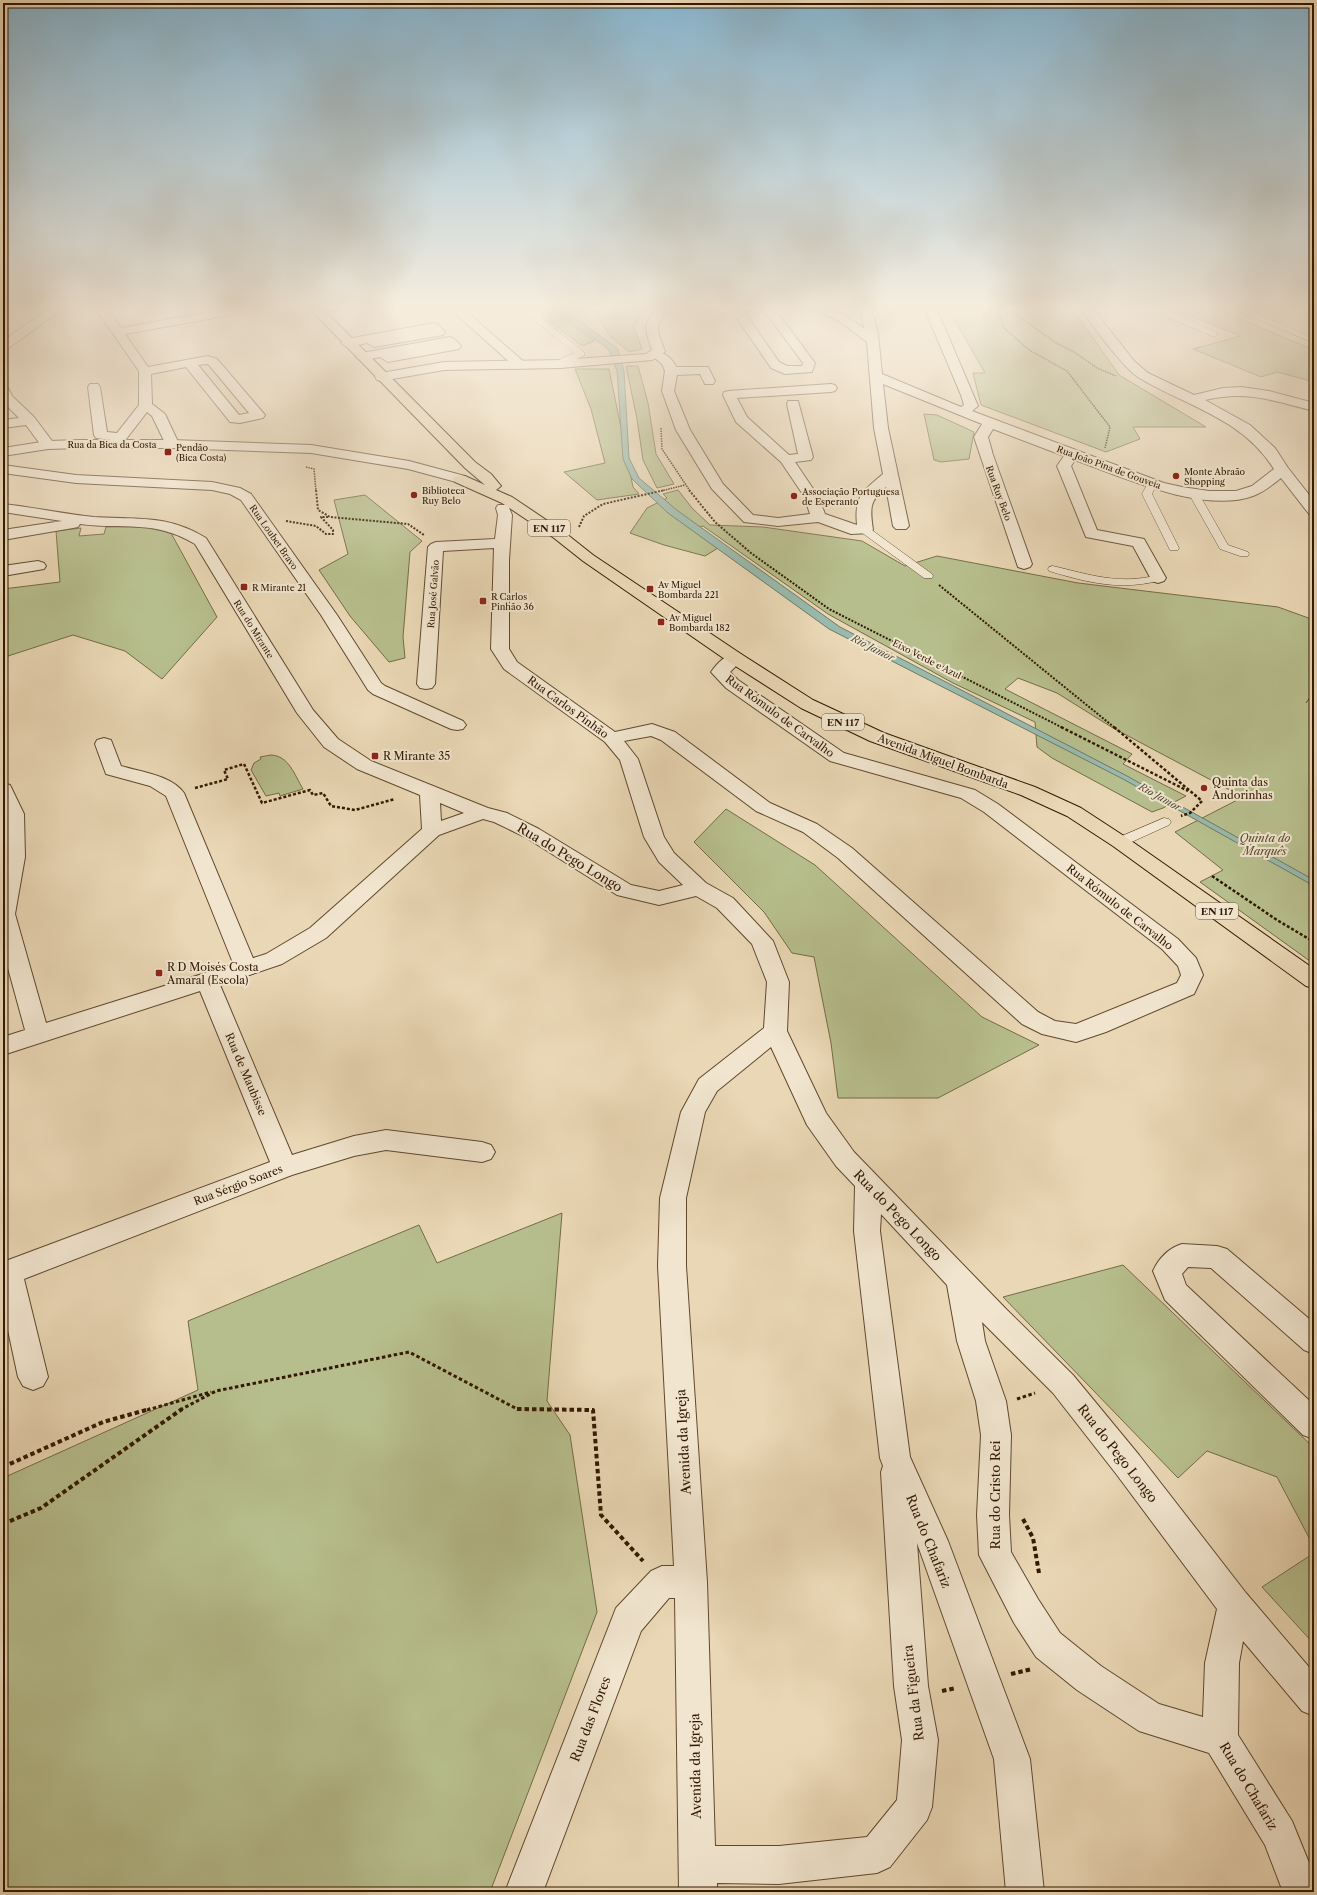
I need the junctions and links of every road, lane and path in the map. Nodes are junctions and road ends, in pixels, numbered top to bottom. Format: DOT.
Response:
graph roads {
  1 [pos="95,393"];
  2 [pos="143,393"];
  3 [pos="214,393"];
  4 [pos="240,393"];
  5 [pos="398,393"];
  6 [pos="669,393"];
  7 [pos="752,393"];
  8 [pos="897,393"];
  9 [pos="917,393"];
  10 [pos="967,393"];
  11 [pos="1085,393"];
  12 [pos="1180,393"];
  13 [pos="1218,393"];
  14 [pos="1261,393"];
  15 [pos="879,395"];
  16 [pos="4,396"];
  17 [pos="1193,400"];
  18 [pos="793,404"];
  19 [pos="1314,408"];
  20 [pos="142,409"];
  21 [pos="962,412"];
  22 [pos="29,420"];
  23 [pos="989,423"];
  24 [pos="3,424"];
  25 [pos="118,440"];
  26 [pos="172,444"];
  27 [pos="48,445"];
  28 [pos="269,448"];
  29 [pos="291,451"];
  30 [pos="3,452"];
  31 [pos="1074,454"];
  32 [pos="786,459"];
  33 [pos="1101,464"];
  34 [pos="470,465"];
  35 [pos="3,469"];
  36 [pos="1282,470"];
  37 [pos="891,475"];
  38 [pos="455,481"];
  39 [pos="1152,483"];
  40 [pos="685,485"];
  41 [pos="690,492"];
  42 [pos="1194,494"];
  43 [pos="1309,499"];
  44 [pos="505,504"];
  45 [pos="3,508"];
  46 [pos="29,510"];
  47 [pos="1314,511"];
  48 [pos="330,517"];
  49 [pos="819,517"];
  50 [pos="94,520"];
  51 [pos="285,521"];
  52 [pos="901,526"];
  53 [pos="865,530"];
  54 [pos="3,534"];
  55 [pos="502,543"];
  56 [pos="441,546"];
  57 [pos="1174,548"];
  58 [pos="1244,554"];
  59 [pos="588,558"];
  60 [pos="1024,564"];
  61 [pos="38,566"];
  62 [pos="1053,568"];
  63 [pos="3,571"];
  64 [pos="928,576"];
  65 [pos="1158,578"];
  66 [pos="735,658"];
  67 [pos="426,684"];
  68 [pos="457,725"];
  69 [pos="612,738"];
  70 [pos="104,744"];
  71 [pos="3,789"];
  72 [pos="427,791"];
  73 [pos="1188,791"];
  74 [pos="174,793"];
  75 [pos="482,813"];
  76 [pos="1190,813"];
  77 [pos="1164,822"];
  78 [pos="432,831"];
  79 [pos="1120,842"];
  80 [pos="9,864"];
  81 [pos="1212,876"];
  82 [pos="699,888"];
  83 [pos="3,914"];
  84 [pos="1314,942"];
  85 [pos="246,968"];
  86 [pos="1314,980"];
  87 [pos="207,981"];
  88 [pos="775,1031"];
  89 [pos="38,1035"];
  90 [pos="3,1046"];
  91 [pos="482,1152"];
  92 [pos="285,1167"];
  93 [pos="868,1183"];
  94 [pos="6,1273"];
  95 [pos="960,1280"];
  96 [pos="1314,1341"];
  97 [pos="33,1377"];
  98 [pos="1063,1384"];
  99 [pos="216,1391"];
  100 [pos="992,1408"];
  101 [pos="1314,1425"];
  102 [pos="895,1458"];
  103 [pos="3,1467"];
  104 [pos="1022,1517"];
  105 [pos="3,1524"];
  106 [pos="1042,1581"];
  107 [pos="677,1582"];
  108 [pos="1234,1605"];
  109 [pos="1067,1660"];
  110 [pos="984,1681"];
  111 [pos="1314,1699"];
  112 [pos="1220,1739"];
  113 [pos="698,1878"];
  114 [pos="524,1892"];
  115 [pos="1025,1892"];
  116 [pos="1302,1892"];
  1 -- 25 [label="street"];
  2 -- 20 [label="street"];
  3 -- 4 [label="street"];
  5 -- 34 [label="main road, Avenida Miguel Bombarda / EN 117"];
  6 -- 49 [label="street"];
  7 -- 32 [label="street"];
  8 -- 15 [label="street, Rua João Pina de Gouveia"];
  9 -- 21 [label="street, Rua João Pina de Gouveia"];
  10 -- 21 [label="street"];
  11 -- 33 [label="path"];
  12 -- 17 [label="street"];
  13 -- 17 [label="street"];
  14 -- 19 [label="street"];
  15 -- 37 [label="street"];
  16 -- 22 [label="street"];
  17 -- 36 [label="street"];
  18 -- 32 [label="street"];
  20 -- 25 [label="street"];
  20 -- 26 [label="street"];
  21 -- 23 [label="street, Rua João Pina de Gouveia"];
  22 -- 24 [label="street"];
  22 -- 27 [label="street"];
  23 -- 31 [label="street, Rua João Pina de Gouveia"];
  23 -- 60 [label="street, Rua Ruy Belo"];
  25 -- 26 [label="street, Rua da Bica da Costa"];
  25 -- 27 [label="street, Rua da Bica da Costa"];
  26 -- 28 [label="street, Rua da Bica da Costa"];
  27 -- 30 [label="street, Rua da Bica da Costa"];
  28 -- 29 [label="street, Rua da Bica da Costa"];
  28 -- 38 [label="street, Rua da Bica da Costa"];
  29 -- 38 [label="street, Rua da Bica da Costa"];
  29 -- 48 [label="path"];
  31 -- 33 [label="street, Rua João Pina de Gouveia"];
  31 -- 65 [label="street"];
  32 -- 49 [label="street"];
  33 -- 39 [label="street, Rua João Pina de Gouveia"];
  34 -- 38 [label="main road"];
  34 -- 44 [label="main road, Avenida Miguel Bombarda / EN 117"];
  35 -- 68 [label="street, Rua Loubet Bravo"];
  36 -- 42 [label="street, Rua João Pina de Gouveia"];
  36 -- 43 [label="street"];
  37 -- 52 [label="street"];
  37 -- 53 [label="street"];
  38 -- 44 [label="main road, Avenida Miguel Bombarda / EN 117"];
  39 -- 42 [label="street, Rua João Pina de Gouveia"];
  39 -- 57 [label="lane"];
  40 -- 59 [label="path"];
  41 -- 73 [label="path, Eixo Verde e Azul"];
  42 -- 58 [label="lane"];
  43 -- 47 [label="street"];
  44 -- 55 [label="street, Rua Carlos Pinhão"];
  44 -- 59 [label="main road, Avenida Miguel Bombarda / EN 117"];
  45 -- 46 [label="street, Rua do Mirante"];
  46 -- 50 [label="street, Rua do Mirante"];
  46 -- 54 [label="street"];
  48 -- 51 [label="path"];
  48 -- 56 [label="path"];
  49 -- 53 [label="street"];
  50 -- 54 [label="street"];
  50 -- 72 [label="street, Rua do Mirante"];
  53 -- 64 [label="lane"];
  55 -- 56 [label="street, Rua José Galvão"];
  55 -- 69 [label="street, Rua Carlos Pinhão"];
  56 -- 67 [label="street, Rua José Galvão"];
  59 -- 66 [label="main road, Avenida Miguel Bombarda / EN 117"];
  61 -- 63 [label="street"];
  62 -- 65 [label="lane"];
  64 -- 73 [label="path"];
  66 -- 69 [label="street, Rua Rómulo de Carvalho"];
  66 -- 79 [label="main road, Avenida Miguel Bombarda / EN 117"];
  69 -- 82 [label="street, Rua Carlos Pinhão"];
  70 -- 74 [label="street"];
  71 -- 80 [label="street"];
  72 -- 74 [label="path"];
  72 -- 75 [label="street, Rua do Mirante"];
  72 -- 78 [label="street"];
  73 -- 76 [label="path"];
  74 -- 85 [label="street"];
  75 -- 78 [label="street"];
  75 -- 82 [label="street, Rua do Pego Longo"];
  77 -- 79 [label="lane"];
  78 -- 85 [label="street"];
  79 -- 86 [label="main road, EN 117"];
  80 -- 83 [label="street"];
  81 -- 84 [label="path"];
  82 -- 88 [label="street, Rua do Pego Longo"];
  83 -- 89 [label="street"];
  85 -- 87 [label="street"];
  87 -- 89 [label="street"];
  87 -- 92 [label="street, Rua de Maubisse"];
  88 -- 93 [label="street, Rua do Pego Longo"];
  88 -- 107 [label="street, Avenida da Igreja"];
  89 -- 90 [label="street"];
  91 -- 92 [label="street, Rua Sérgio Soares"];
  92 -- 94 [label="street, Rua Sérgio Soares"];
  93 -- 95 [label="street, Rua do Pego Longo"];
  93 -- 102 [label="street, Rua do Chafariz"];
  94 -- 97 [label="street"];
  95 -- 98 [label="street, Rua do Pego Longo"];
  95 -- 100 [label="street, Rua do Cristo Rei"];
  96 -- 101 [label="street"];
  98 -- 100 [label="path"];
  98 -- 108 [label="street, Rua do Pego Longo"];
  99 -- 103 [label="path"];
  99 -- 105 [label="path"];
  99 -- 107 [label="path"];
  100 -- 109 [label="street, Rua do Cristo Rei"];
  102 -- 110 [label="street, Rua do Chafariz"];
  102 -- 113 [label="street, Rua da Figueira"];
  104 -- 106 [label="path"];
  107 -- 113 [label="street, Avenida da Igreja"];
  107 -- 114 [label="street, Rua das Flores"];
  108 -- 111 [label="street, Rua do Pego Longo"];
  108 -- 112 [label="street, Rua do Chafariz"];
  109 -- 110 [label="path"];
  109 -- 112 [label="street, Rua do Cristo Rei"];
  110 -- 115 [label="street, Rua do Chafariz"];
  112 -- 116 [label="street, Rua do Chafariz"];
}
